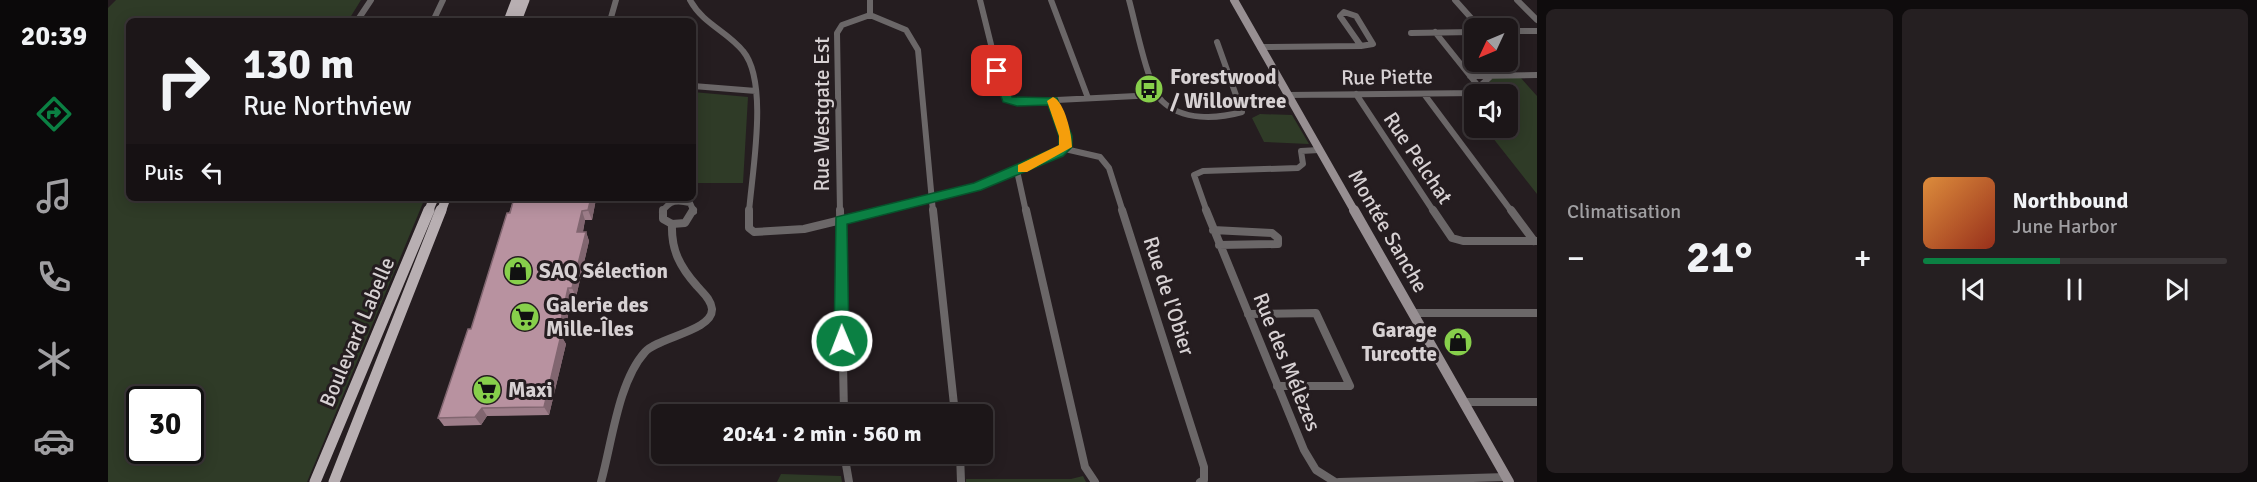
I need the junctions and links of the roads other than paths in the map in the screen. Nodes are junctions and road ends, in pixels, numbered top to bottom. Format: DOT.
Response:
graph roads {
  1 [pos="371,0"];
  2 [pos="443,0"];
  3 [pos="516,0"];
  4 [pos="525,0"];
  5 [pos="616,0"];
  6 [pos="690,0"];
  7 [pos="870,0"];
  8 [pos="980,0"];
  9 [pos="1050,0"];
  10 [pos="1129,0"];
  11 [pos="1234,0"];
  12 [pos="1455,0"];
  13 [pos="1517,0"];
  14 [pos="870,15"];
  15 [pos="359,18"];
  16 [pos="434,18"];
  17 [pos="509,18"];
  18 [pos="518,18"];
  19 [pos="611,18"];
  20 [pos="1471,18"];
  21 [pos="1537,20"];
  22 [pos="1518,31"];
  23 [pos="1537,31"];
  24 [pos="1435,32"];
  25 [pos="1464,32"];
  26 [pos="1411,33"];
  27 [pos="1217,42"];
  28 [pos="1260,46"];
  29 [pos="1361,46"];
  30 [pos="1537,75"];
  31 [pos="1470,76"];
  32 [pos="1491,76"];
  33 [pos="1477,84"];
  34 [pos="1482,84"];
  35 [pos="696,86"];
  36 [pos="756,91"];
  37 [pos="1464,93"];
  38 [pos="1356,94"];
  39 [pos="1425,94"];
  40 [pos="1156,95"];
  41 [pos="1288,95"];
  42 [pos="1088,98"];
  43 [pos="1052,101"];
  44 [pos="1065,149"];
  45 [pos="1319,150"];
  46 [pos="1017,171"];
  47 [pos="932,198"];
  48 [pos="433,201"];
  49 [pos="445,201"];
  50 [pos="678,201"];
  51 [pos="684,201"];
  52 [pos="840,221"];
  53 [pos="672,224"];
  54 [pos="1213,230"];
  55 [pos="1536,241"];
  56 [pos="1219,244"];
  57 [pos="1413,313"];
  58 [pos="1537,313"];
  59 [pos="1248,314"];
  60 [pos="1277,386"];
  61 [pos="1463,402"];
  62 [pos="1537,402"];
  63 [pos="844,404"];
  64 [pos="955,404"];
  65 [pos="845,464"];
  66 [pos="960,464"];
  67 [pos="1508,479"];
  68 [pos="315,482"];
  69 [pos="334,482"];
  70 [pos="601,482"];
  71 [pos="849,482"];
  72 [pos="961,482"];
  73 [pos="1095,482"];
  74 [pos="1200,482"];
  75 [pos="1335,482"];
  76 [pos="1339,482"];
  1 -- 15 [label="street"];
  2 -- 16 [label="street"];
  3 -- 17 [label="main road"];
  4 -- 18 [label="main road"];
  5 -- 19 [label="street"];
  6 -- 36 [label="street"];
  7 -- 14 [label="street"];
  8 -- 43 [label="street"];
  9 -- 42 [label="street"];
  10 -- 40 [label="street"];
  11 -- 28 [label="street, Montée Sanche"];
  12 -- 20 [label="street"];
  13 -- 21 [label="street"];
  14 -- 47 [label="street"];
  14 -- 52 [label="street, Rue Westgate Est"];
  22 -- 23 [label="street"];
  24 -- 25 [label="street"];
  24 -- 26 [label="street"];
  24 -- 31 [label="street"];
  27 -- 40 [label="street"];
  28 -- 29 [label="street"];
  28 -- 41 [label="street, Montée Sanche"];
  29 -- 29 [label="street"];
  30 -- 32 [label="street"];
  31 -- 32 [label="street"];
  31 -- 33 [label="street"];
  32 -- 34 [label="street, Rue Piette"];
  35 -- 36 [label="street"];
  36 -- 52 [label="street"];
  37 -- 39 [label="street, Rue Piette"];
  38 -- 39 [label="street, Rue Piette"];
  38 -- 41 [label="street, Rue Piette"];
  38 -- 55 [label="street, Rue Pelchat"];
  39 -- 55 [label="street"];
  40 -- 42 [label="street"];
  41 -- 45 [label="street, Montée Sanche"];
  42 -- 43 [label="street"];
  43 -- 44 [label="street"];
  44 -- 46 [label="street"];
  44 -- 74 [label="street, Rue de l'Obier"];
  45 -- 54 [label="street, Rue des Mélèzes"];
  45 -- 57 [label="street, Montée Sanche"];
  46 -- 47 [label="street"];
  46 -- 73 [label="street"];
  47 -- 52 [label="street"];
  47 -- 64 [label="street"];
  48 -- 68 [label="main road, Boulevard Labelle"];
  49 -- 69 [label="main road, Boulevard Labelle"];
  50 -- 53 [label="street"];
  51 -- 53 [label="street"];
  52 -- 63 [label="street, Rue Westgate Est"];
  53 -- 70 [label="street"];
  54 -- 56 [label="street, Rue des Mélèzes"];
  54 -- 56 [label="street"];
  56 -- 59 [label="street, Rue des Mélèzes"];
  57 -- 58 [label="street"];
  57 -- 61 [label="street, Montée Sanche"];
  59 -- 60 [label="street, Rue des Mélèzes"];
  59 -- 60 [label="street"];
  60 -- 75 [label="street, Rue des Mélèzes"];
  61 -- 62 [label="street"];
  61 -- 67 [label="street, Montée Sanche"];
  65 -- 71 [label="street"];
  66 -- 72 [label="street"];
  67 -- 76 [label="street"];
}
